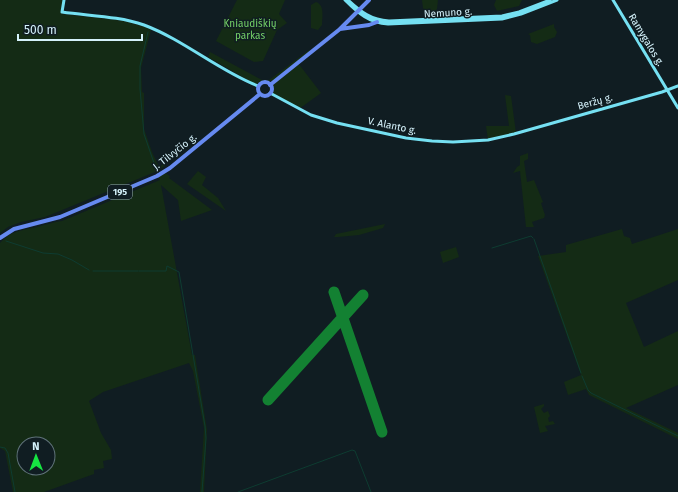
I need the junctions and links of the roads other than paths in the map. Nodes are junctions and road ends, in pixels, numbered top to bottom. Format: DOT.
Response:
graph roads {
  1 [pos="64,0"];
  2 [pos="344,0"];
  3 [pos="348,0"];
  4 [pos="369,0"];
  5 [pos="550,0"];
  6 [pos="557,0"];
  7 [pos="613,0"];
  8 [pos="358,11"];
  9 [pos="377,22"];
  10 [pos="340,29"];
  11 [pos="270,85"];
  12 [pos="258,86"];
  13 [pos="678,86"];
  14 [pos="667,89"];
  15 [pos="260,94"];
  16 [pos="270,94"];
  17 [pos="678,108"];
  18 [pos="516,133"];
  19 [pos="0,238"];
  1 -- 12 [label="main road"];
  2 -- 8 [label="main road, Nemuno g."];
  3 -- 8 [label="main road, Nemuno g."];
  4 -- 8 [label="main road"];
  5 -- 8 [label="main road, Nemuno g."];
  6 -- 9 [label="main road, Nemuno g."];
  7 -- 14 [label="main road, Ramygalos g."];
  8 -- 9 [label="main road, Nemuno g."];
  8 -- 10 [label="main road"];
  9 -- 10 [label="main road"];
  10 -- 11 [label="main road"];
  11 -- 12 [label="main road"];
  11 -- 16 [label="main road"];
  12 -- 15 [label="main road"];
  13 -- 14 [label="main road, Beržų g."];
  14 -- 17 [label="main road, Ramygalos g."];
  14 -- 18 [label="main road, Beržų g."];
  15 -- 16 [label="main road"];
  15 -- 19 [label="main road, J. Tilvyčio g. / 195"];
  16 -- 18 [label="main road, V. Alanto g."];
}
